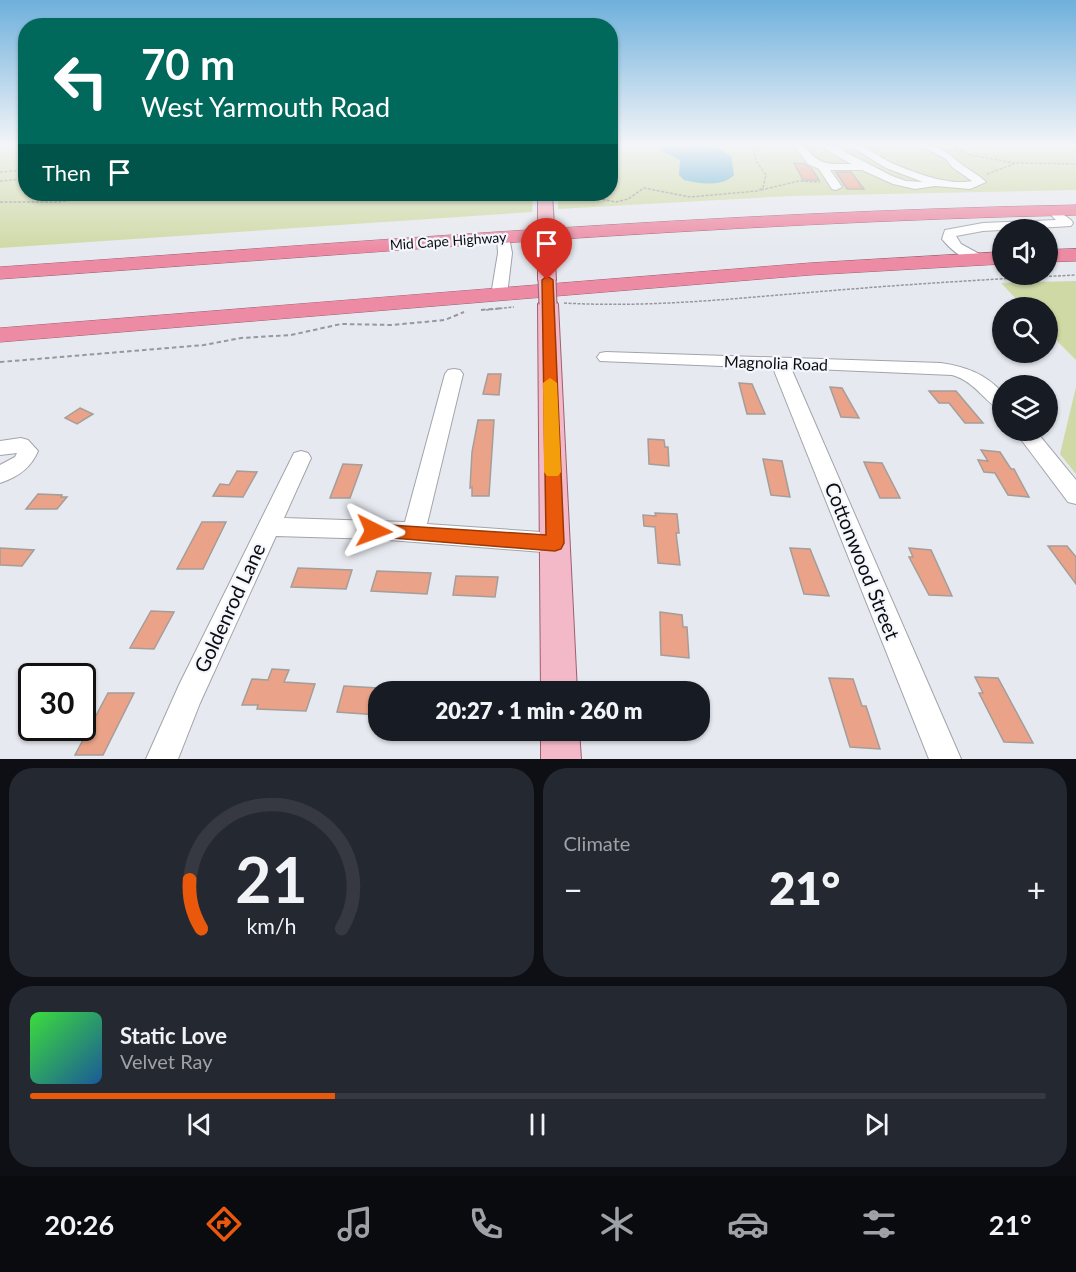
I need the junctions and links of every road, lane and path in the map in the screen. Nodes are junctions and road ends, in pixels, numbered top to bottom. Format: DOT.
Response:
graph roads {
  1 [pos="764,179"];
  2 [pos="831,179"];
  3 [pos="892,179"];
  4 [pos="928,179"];
  5 [pos="978,179"];
  6 [pos="18,180"];
  7 [pos="0,181"];
  8 [pos="932,182"];
  9 [pos="835,185"];
  10 [pos="761,190"];
  11 [pos="618,200"];
  12 [pos="77,201"];
  13 [pos="545,201"];
  14 [pos="0,202"];
  15 [pos="1076,210"];
  16 [pos="1053,211"];
  17 [pos="503,237"];
  18 [pos="1076,255"];
  19 [pos="1058,256"];
  20 [pos="992,258"];
  21 [pos="978,259"];
  22 [pos="0,273"];
  23 [pos="1076,275"];
  24 [pos="499,295"];
  25 [pos="548,295"];
  26 [pos="471,310"];
  27 [pos="479,310"];
  28 [pos="0,335"];
  29 [pos="606,357"];
  30 [pos="0,362"];
  31 [pos="780,363"];
  32 [pos="454,374"];
  33 [pos="992,393"];
  34 [pos="1033,441"];
  35 [pos="0,448"];
  36 [pos="301,458"];
  37 [pos="0,475"];
  38 [pos="1076,496"];
  39 [pos="269,527"];
  40 [pos="413,533"];
  41 [pos="555,543"];
  42 [pos="559,681"];
  43 [pos="560,741"];
  44 [pos="162,759"];
  45 [pos="561,759"];
  46 [pos="945,759"];
  1 -- 10 [label="path"];
  2 -- 9 [label="street"];
  3 -- 8 [label="street"];
  4 -- 8 [label="street"];
  5 -- 8 [label="street"];
  6 -- 7 [label="path"];
  9 -- 10 [label="path"];
  10 -- 11 [label="path"];
  12 -- 14 [label="path"];
  13 -- 25 [label="main road, bridge"];
  15 -- 16 [label="highway, Mid Cape Highway"];
  16 -- 17 [label="highway, Mid Cape Highway"];
  16 -- 21 [label="street"];
  17 -- 22 [label="highway, Mid Cape Highway"];
  17 -- 24 [label="street"];
  18 -- 19 [label="highway"];
  20 -- 21 [label="highway"];
  21 -- 24 [label="highway"];
  23 -- 25 [label="path"];
  24 -- 28 [label="highway"];
  25 -- 27 [label="path"];
  25 -- 41 [label="main road"];
  26 -- 30 [label="path"];
  29 -- 31 [label="street, Magnolia Road"];
  31 -- 33 [label="street, Magnolia Road"];
  31 -- 46 [label="street, Cottonwood Street"];
  32 -- 40 [label="street"];
  34 -- 38 [label="street"];
  35 -- 37 [label="street"];
  36 -- 39 [label="street, Goldenrod Lane"];
  39 -- 40 [label="street"];
  39 -- 44 [label="street, Goldenrod Lane"];
  40 -- 41 [label="street"];
  41 -- 42 [label="main road"];
  43 -- 45 [label="main road"];
}
